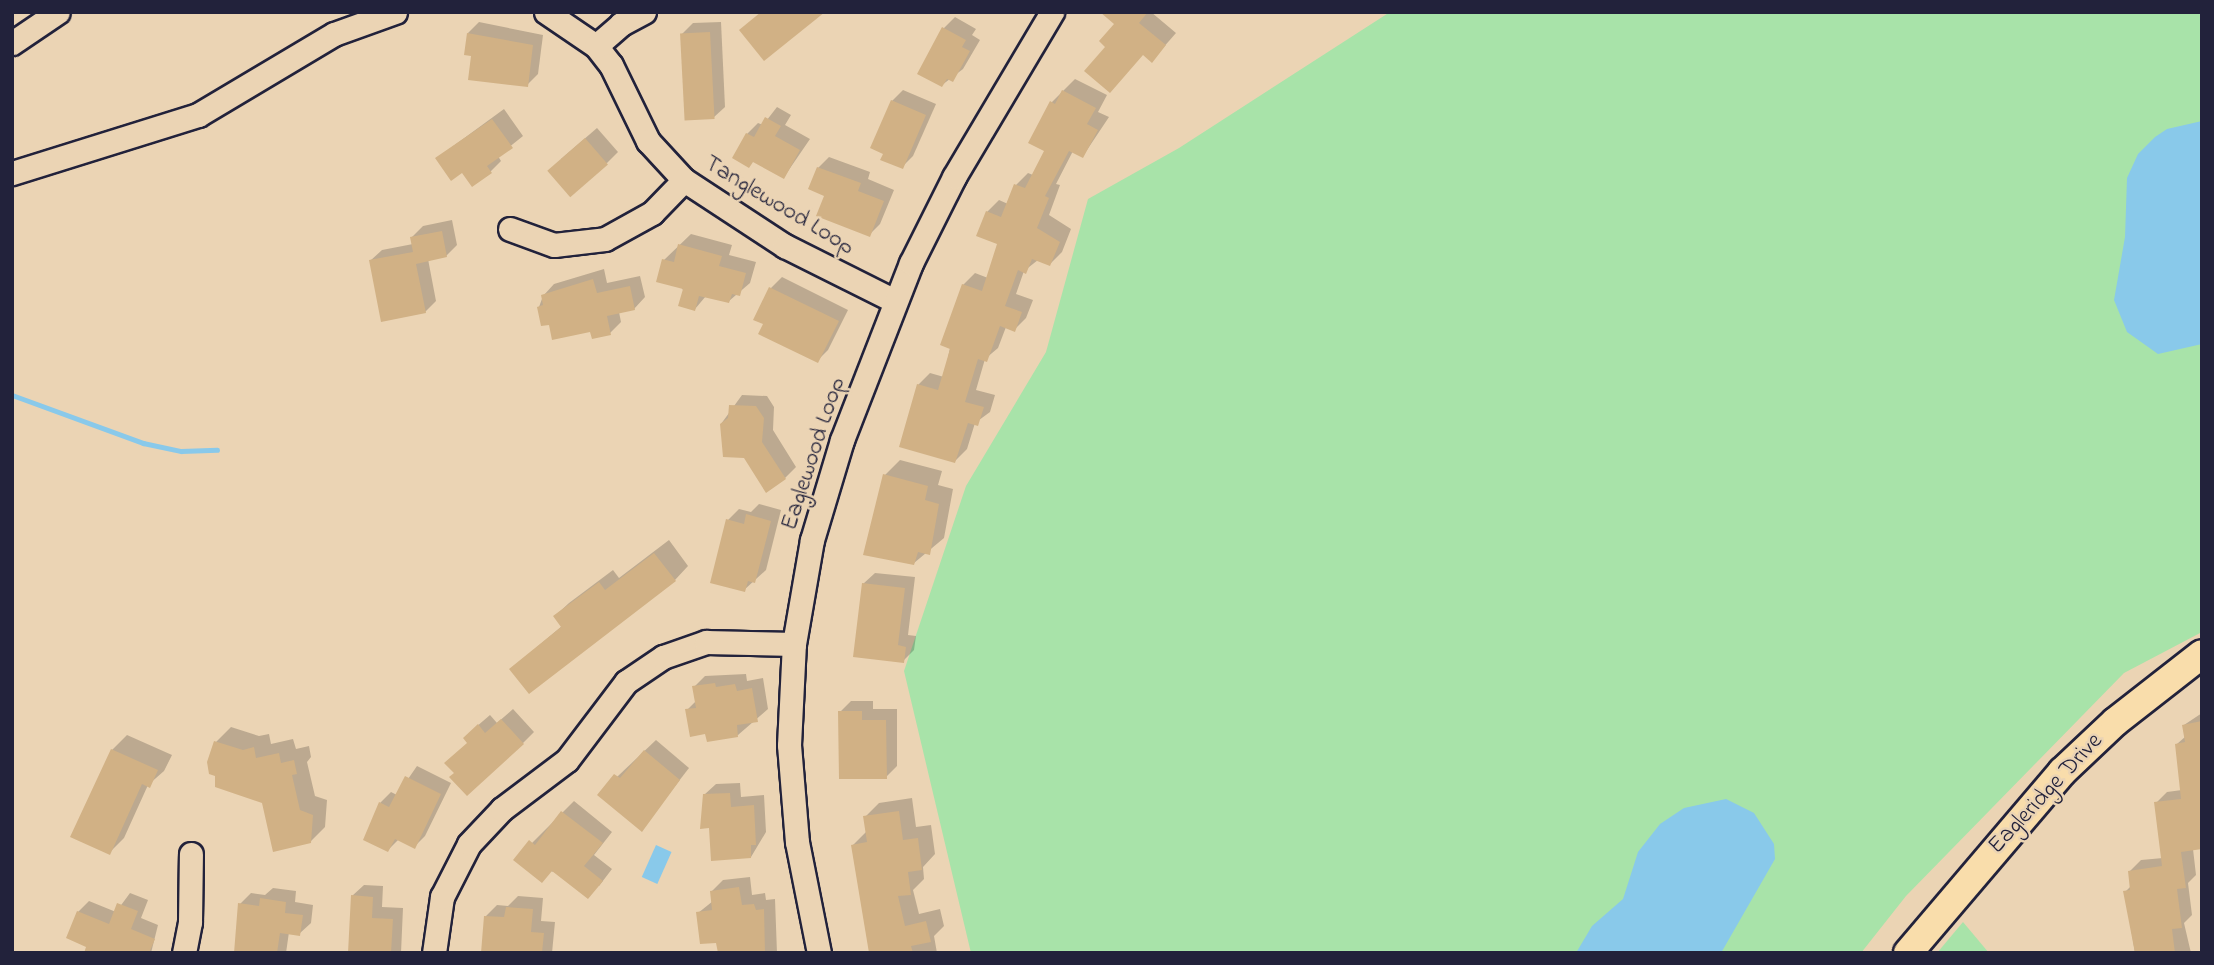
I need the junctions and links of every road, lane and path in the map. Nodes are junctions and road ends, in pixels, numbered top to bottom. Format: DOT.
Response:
graph roads {
  1 [pos="58,12"];
  2 [pos="395,12"];
  3 [pos="546,12"];
  4 [pos="644,12"];
  5 [pos="1052,12"];
  6 [pos="12,43"];
  7 [pos="596,46"];
  8 [pos="12,173"];
  9 [pos="684,180"];
  10 [pos="510,229"];
  11 [pos="895,301"];
  12 [pos="794,644"];
  13 [pos="2202,654"];
  14 [pos="191,854"];
  15 [pos="184,953"];
  16 [pos="434,953"];
  17 [pos="819,953"];
  18 [pos="1908,953"];
  1 -- 6 [label="street"];
  2 -- 8 [label="street"];
  3 -- 7 [label="street, Tanglewood Loop"];
  4 -- 7 [label="street"];
  5 -- 11 [label="street, Eaglewood Loop"];
  7 -- 9 [label="street, Tanglewood Loop"];
  9 -- 10 [label="street"];
  9 -- 11 [label="street, Tanglewood Loop"];
  11 -- 12 [label="street, Eaglewood Loop"];
  12 -- 16 [label="street"];
  12 -- 17 [label="street, Eaglewood Loop"];
  13 -- 18 [label="main road, Eagleridge Drive"];
  14 -- 15 [label="street"];
}
